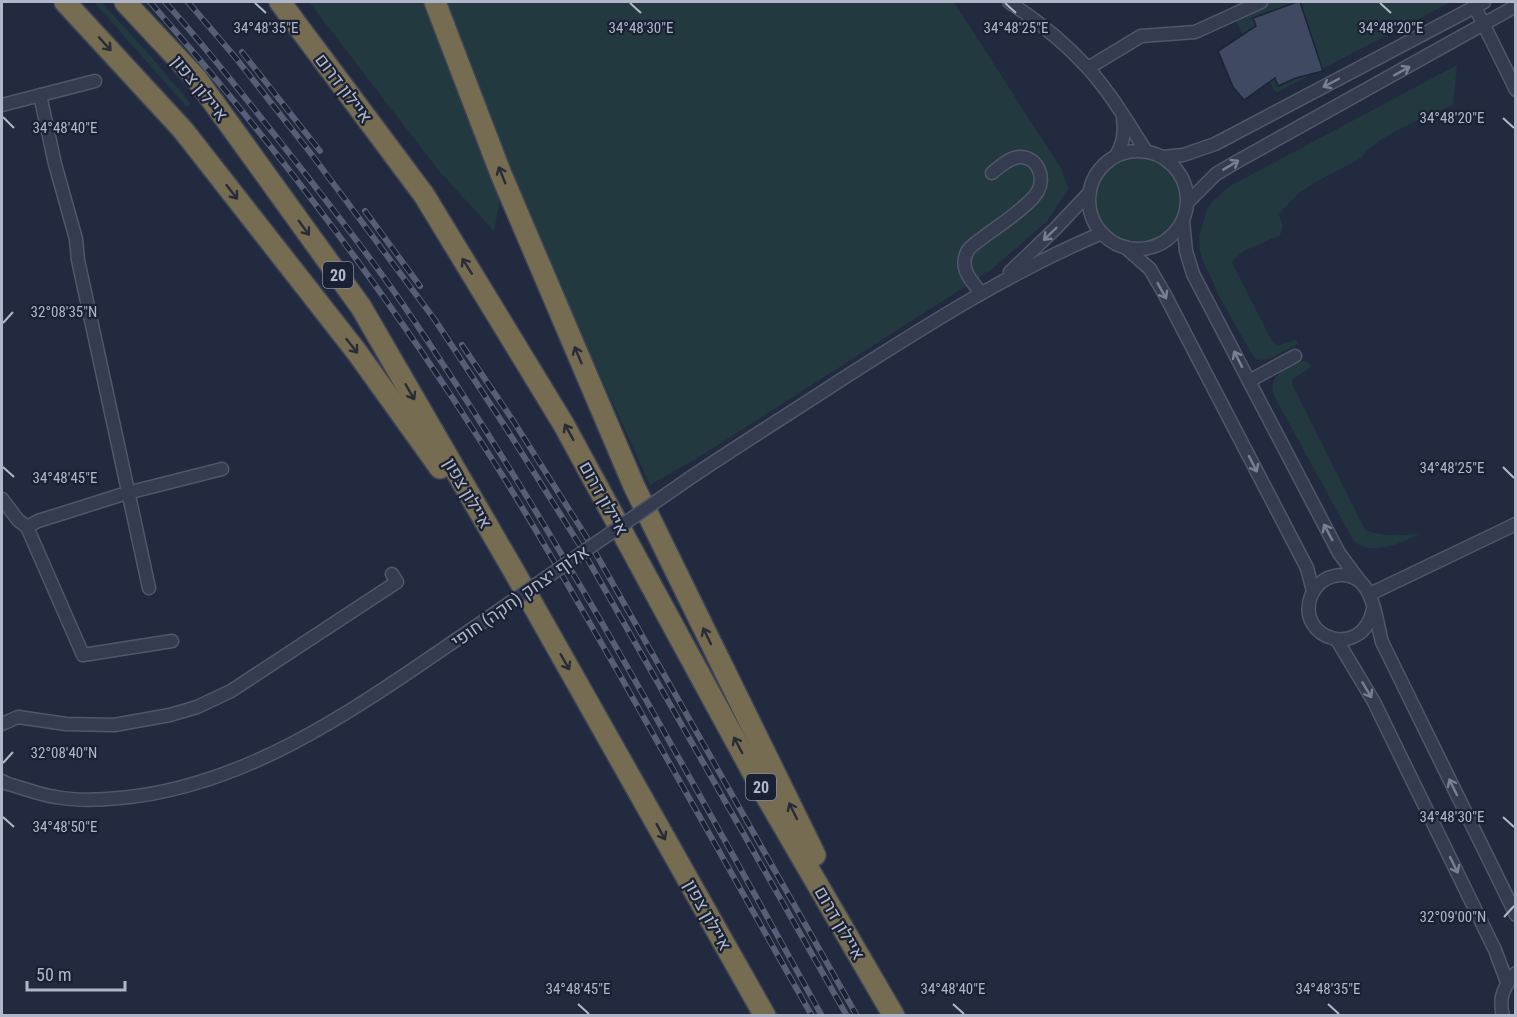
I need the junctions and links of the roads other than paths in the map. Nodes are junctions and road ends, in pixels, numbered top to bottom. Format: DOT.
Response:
graph roads {
  1 [pos="65,2"];
  2 [pos="124,2"];
  3 [pos="280,2"];
  4 [pos="435,2"];
  5 [pos="1009,2"];
  6 [pos="1261,2"];
  7 [pos="1479,4"];
  8 [pos="1515,6"];
  9 [pos="1484,25"];
  10 [pos="1088,68"];
  11 [pos="95,81"];
  12 [pos="1515,90"];
  13 [pos="40,95"];
  14 [pos="2,105"];
  15 [pos="1122,115"];
  16 [pos="1146,151"];
  17 [pos="1116,156"];
  18 [pos="1162,157"];
  19 [pos="992,173"];
  20 [pos="1090,192"];
  21 [pos="1187,203"];
  22 [pos="1183,220"];
  23 [pos="1102,233"];
  24 [pos="1125,247"];
  25 [pos="1000,281"];
  26 [pos="981,293"];
  27 [pos="1295,356"];
  28 [pos="1249,381"];
  29 [pos="222,469"];
  30 [pos="127,493"];
  31 [pos="2,499"];
  32 [pos="1515,524"];
  33 [pos="27,527"];
  34 [pos="515,573"];
  35 [pos="392,574"];
  36 [pos="1360,581"];
  37 [pos="149,588"];
  38 [pos="1313,591"];
  39 [pos="1370,594"];
  40 [pos="1373,609"];
  41 [pos="1337,640"];
  42 [pos="172,641"];
  43 [pos="2,724"];
  44 [pos="2,780"];
  45 [pos="1515,915"];
  46 [pos="1511,977"];
  47 [pos="894,1015"];
  48 [pos="765,1016"];
  49 [pos="1503,1016"];
  1 -- 34 [label="highway, one-way"];
  2 -- 34 [label="highway, איילון צפון / 20, one-way"];
  47 -- 3 [label="highway, איילון דרום / 20, one-way"];
  47 -- 4 [label="highway, one-way"];
  5 -- 10 [label="street"];
  6 -- 10 [label="street"];
  7 -- 9 [label="street"];
  7 -- 18 [label="street, one-way"];
  8 -- 9 [label="street"];
  9 -- 12 [label="street"];
  21 -- 9 [label="street, one-way"];
  10 -- 15 [label="street"];
  11 -- 13 [label="street"];
  13 -- 14 [label="street"];
  13 -- 30 [label="street"];
  15 -- 16 [label="street"];
  15 -- 17 [label="street"];
  16 -- 17 [label="street"];
  16 -- 18 [label="street"];
  17 -- 20 [label="street"];
  18 -- 21 [label="street"];
  19 -- 26 [label="street"];
  20 -- 23 [label="street"];
  20 -- 25 [label="street, אלוף יצחק (חקה) חופי, one-way"];
  21 -- 22 [label="street"];
  22 -- 24 [label="street"];
  28 -- 22 [label="street, one-way"];
  23 -- 24 [label="street"];
  23 -- 25 [label="street, אלוף יצחק (חקה) חופי"];
  24 -- 38 [label="street, one-way"];
  25 -- 26 [label="street, אלוף יצחק (חקה) חופי"];
  26 -- 44 [label="street, אלוף יצחק (חקה) חופי, bridge"];
  27 -- 28 [label="street"];
  36 -- 28 [label="street, one-way"];
  29 -- 30 [label="street"];
  30 -- 33 [label="street"];
  30 -- 37 [label="street"];
  31 -- 33 [label="street"];
  32 -- 39 [label="street"];
  33 -- 42 [label="street"];
  34 -- 48 [label="highway, איילון צפון / 20, one-way"];
  35 -- 43 [label="street"];
  36 -- 38 [label="street"];
  36 -- 39 [label="street"];
  38 -- 41 [label="street"];
  39 -- 40 [label="street"];
  40 -- 41 [label="street"];
  45 -- 40 [label="street, one-way"];
  41 -- 46 [label="street, one-way"];
  46 -- 49 [label="street"];
}
